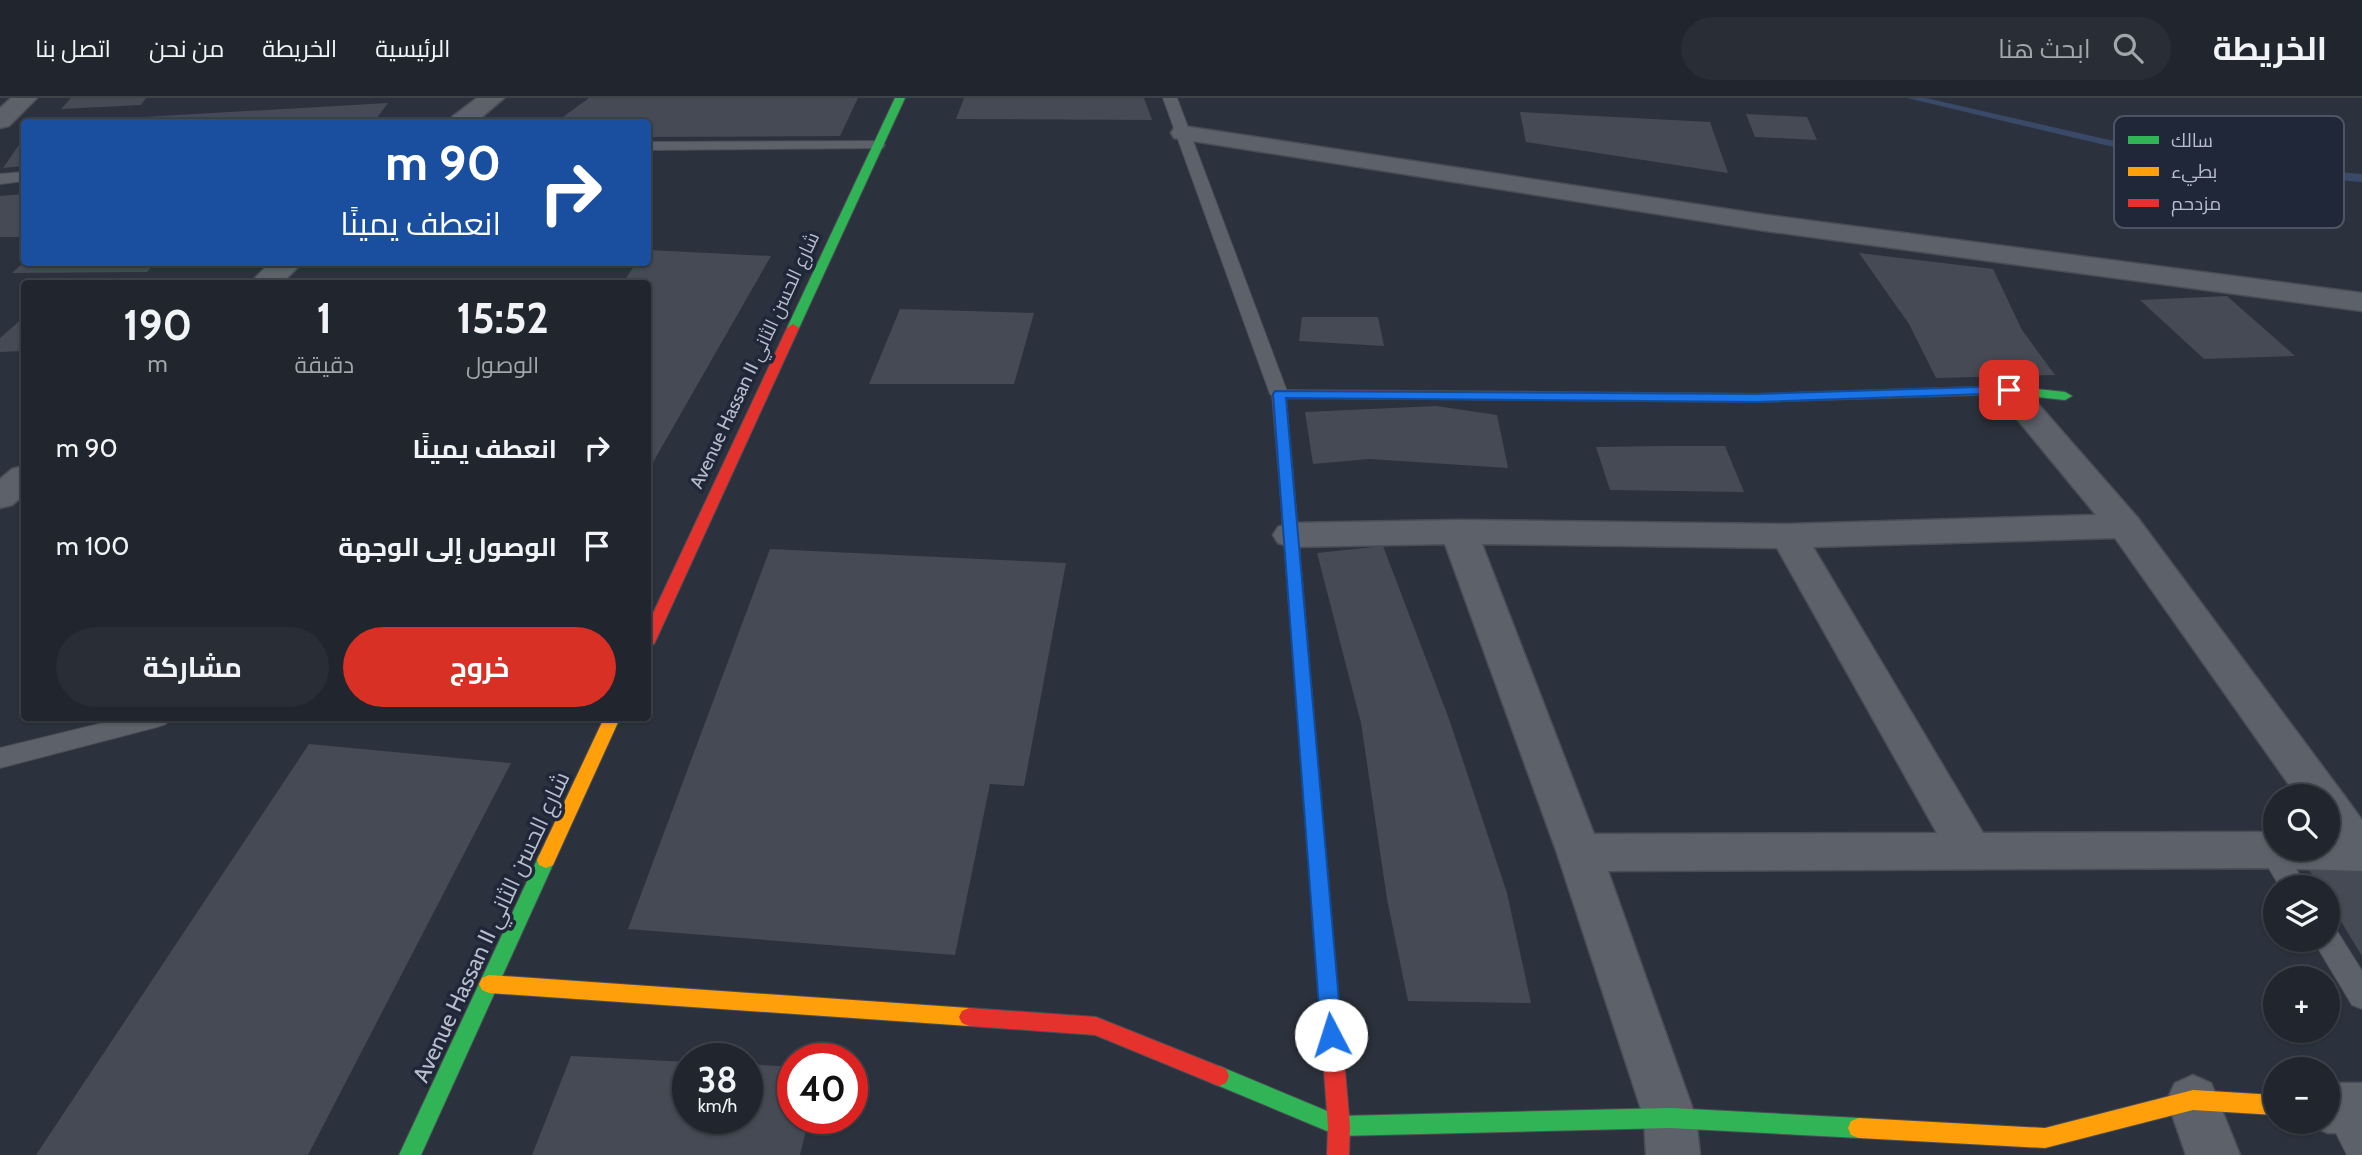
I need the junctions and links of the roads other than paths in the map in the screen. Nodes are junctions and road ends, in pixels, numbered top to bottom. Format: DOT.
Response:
graph roads {
  1 [pos="492,98"];
  2 [pos="900,98"];
  3 [pos="1170,98"];
  4 [pos="15,101"];
  5 [pos="465,119"];
  6 [pos="0,121"];
  7 [pos="1183,132"];
  8 [pos="878,145"];
  9 [pos="651,146"];
  10 [pos="21,177"];
  11 [pos="0,178"];
  12 [pos="284,266"];
  13 [pos="268,280"];
  14 [pos="2362,302"];
  15 [pos="2009,390"];
  16 [pos="1279,394"];
  17 [pos="2065,396"];
  18 [pos="21,480"];
  19 [pos="0,497"];
  20 [pos="2125,526"];
  21 [pos="1459,532"];
  22 [pos="1291,536"];
  23 [pos="1788,536"];
  24 [pos="651,634"];
  25 [pos="145,721"];
  26 [pos="611,721"];
  27 [pos="0,758"];
  28 [pos="2311,784"];
  29 [pos="2340,823"];
  30 [pos="2263,850"];
  31 [pos="1972,852"];
  32 [pos="2340,852"];
  33 [pos="1579,853"];
  34 [pos="2361,853"];
  35 [pos="2334,952"];
  36 [pos="489,984"];
  37 [pos="2362,996"];
  38 [pos="2193,1100"];
  39 [pos="2263,1104"];
  40 [pos="2343,1108"];
  41 [pos="1339,1126"];
  42 [pos="1672,1137"];
  43 [pos="2362,1152"];
  44 [pos="410,1155"];
  45 [pos="1338,1155"];
  46 [pos="2213,1155"];
  1 -- 5 [label="street"];
  2 -- 8 [label="street, Avenue Hassan II شارع الحسن الثاني"];
  3 -- 7 [label="lane"];
  4 -- 6 [label="street"];
  7 -- 14 [label="street"];
  7 -- 16 [label="lane"];
  8 -- 9 [label="lane"];
  8 -- 24 [label="street, Avenue Hassan II شارع الحسن الثاني"];
  10 -- 11 [label="lane"];
  12 -- 13 [label="street"];
  15 -- 16 [label="street"];
  15 -- 17 [label="street"];
  15 -- 20 [label="street"];
  16 -- 22 [label="street"];
  18 -- 19 [label="street"];
  20 -- 23 [label="street"];
  20 -- 28 [label="street"];
  21 -- 22 [label="street"];
  21 -- 23 [label="street"];
  21 -- 33 [label="street"];
  22 -- 41 [label="street"];
  23 -- 31 [label="street"];
  25 -- 27 [label="lane"];
  26 -- 36 [label="street, Avenue Hassan II شارع الحسن الثاني"];
  29 -- 34 [label="street"];
  30 -- 31 [label="street"];
  31 -- 33 [label="street"];
  32 -- 34 [label="street"];
  33 -- 42 [label="street"];
  35 -- 37 [label="lane"];
  36 -- 41 [label="street"];
  36 -- 44 [label="street, Avenue Hassan II شارع الحسن الثاني"];
  38 -- 39 [label="street"];
  38 -- 42 [label="street"];
  38 -- 46 [label="street"];
  40 -- 43 [label="lane"];
  41 -- 42 [label="street"];
  41 -- 45 [label="street"];
}
